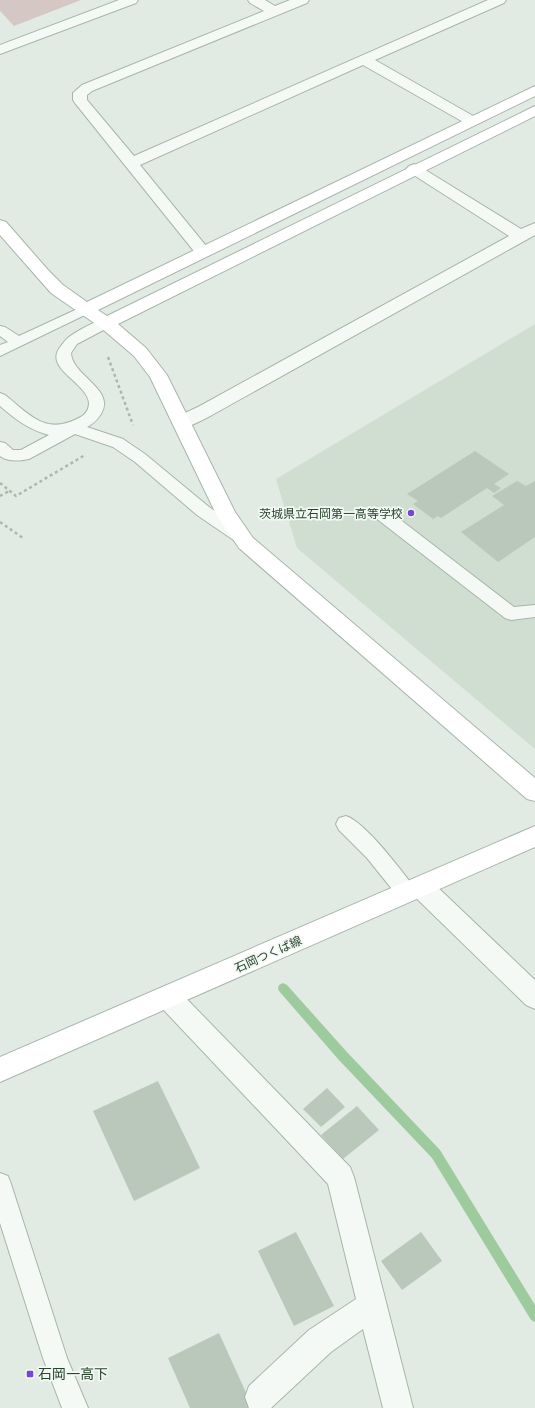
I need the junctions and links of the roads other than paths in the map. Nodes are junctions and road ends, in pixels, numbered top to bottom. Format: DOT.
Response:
graph roads {
  1 [pos="131,0"];
  2 [pos="255,0"];
  3 [pos="302,0"];
  4 [pos="499,0"];
  5 [pos="274,12"];
  6 [pos="0,50"];
  7 [pos="364,60"];
  8 [pos="535,90"];
  9 [pos="535,110"];
  10 [pos="470,120"];
  11 [pos="131,163"];
  12 [pos="414,169"];
  13 [pos="0,225"];
  14 [pos="528,232"];
  15 [pos="203,252"];
  16 [pos="86,309"];
  17 [pos="106,323"];
  18 [pos="0,330"];
  19 [pos="18,342"];
  20 [pos="0,352"];
  21 [pos="0,398"];
  22 [pos="182,422"];
  23 [pos="73,428"];
  24 [pos="0,447"];
  25 [pos="383,515"];
  26 [pos="241,537"];
  27 [pos="535,611"];
  28 [pos="535,792"];
  29 [pos="346,824"];
  30 [pos="535,836"];
  31 [pos="414,890"];
  32 [pos="535,997"];
  33 [pos="168,998"];
  34 [pos="0,1070"];
  35 [pos="0,1184"];
  36 [pos="372,1306"];
  37 [pos="260,1397"];
  38 [pos="75,1408"];
  39 [pos="398,1408"];
  1 -- 6 [label="street"];
  2 -- 5 [label="street"];
  3 -- 5 [label="street"];
  4 -- 7 [label="street"];
  5 -- 11 [label="street"];
  7 -- 10 [label="street"];
  7 -- 11 [label="street"];
  8 -- 10 [label="street"];
  9 -- 12 [label="street"];
  10 -- 15 [label="street"];
  11 -- 15 [label="street"];
  12 -- 14 [label="street"];
  12 -- 17 [label="street"];
  13 -- 16 [label="street"];
  14 -- 22 [label="street"];
  15 -- 16 [label="street"];
  16 -- 17 [label="street"];
  16 -- 19 [label="lane"];
  17 -- 22 [label="street"];
  17 -- 23 [label="lane"];
  18 -- 19 [label="lane"];
  19 -- 20 [label="lane"];
  21 -- 23 [label="lane"];
  22 -- 26 [label="street"];
  23 -- 24 [label="lane"];
  23 -- 26 [label="lane"];
  25 -- 27 [label="lane"];
  26 -- 28 [label="street"];
  29 -- 31 [label="lane"];
  30 -- 31 [label="street, 石岡つくば線"];
  31 -- 32 [label="street"];
  31 -- 33 [label="street, 石岡つくば線"];
  33 -- 34 [label="street, 石岡つくば線"];
  33 -- 36 [label="street"];
  35 -- 38 [label="lane"];
  36 -- 37 [label="street"];
  36 -- 39 [label="street"];
}
